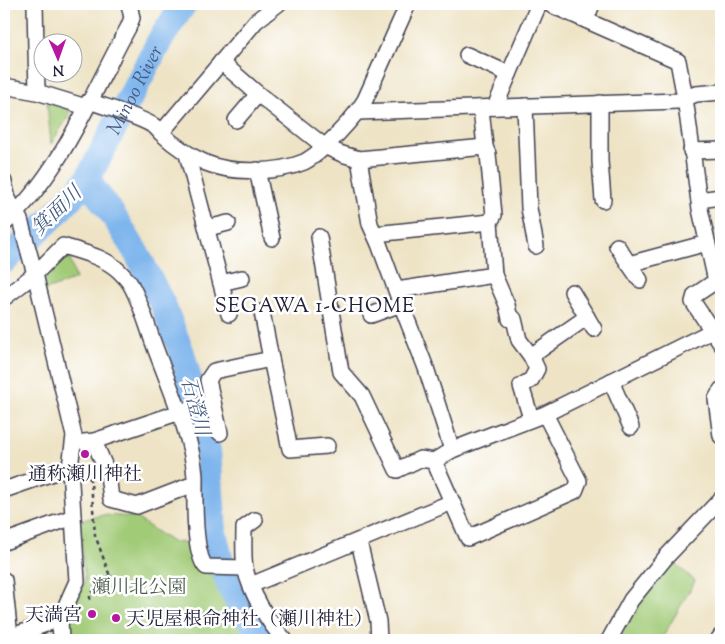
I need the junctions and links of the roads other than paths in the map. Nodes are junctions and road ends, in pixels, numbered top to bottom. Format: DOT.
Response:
graph roads {
  1 [pos="36,4"];
  2 [pos="129,4"];
  3 [pos="278,4"];
  4 [pos="408,4"];
  5 [pos="539,4"];
  6 [pos="549,4"];
  7 [pos="592,4"];
  8 [pos="586,20"];
  9 [pos="467,55"];
  10 [pos="221,62"];
  11 [pos="509,74"];
  12 [pos="4,86"];
  13 [pos="38,92"];
  14 [pos="721,92"];
  15 [pos="258,94"];
  16 [pos="685,98"];
  17 [pos="600,103"];
  18 [pos="91,104"];
  19 [pos="526,106"];
  20 [pos="488,108"];
  21 [pos="358,112"];
  22 [pos="236,120"];
  23 [pos="161,133"];
  24 [pos="324,146"];
  25 [pos="485,147"];
  26 [pos="721,150"];
  27 [pos="691,151"];
  28 [pos="187,154"];
  29 [pos="359,159"];
  30 [pos="257,170"];
  31 [pos="4,182"];
  32 [pos="721,197"];
  33 [pos="603,200"];
  34 [pos="699,200"];
  35 [pos="18,217"];
  36 [pos="490,222"];
  37 [pos="228,223"];
  38 [pos="4,224"];
  39 [pos="208,228"];
  40 [pos="375,234"];
  41 [pos="319,237"];
  42 [pos="272,238"];
  43 [pos="707,243"];
  44 [pos="536,246"];
  45 [pos="617,246"];
  46 [pos="629,264"];
  47 [pos="34,271"];
  48 [pos="718,271"];
  49 [pos="494,275"];
  50 [pos="242,278"];
  51 [pos="640,280"];
  52 [pos="222,283"];
  53 [pos="572,292"];
  54 [pos="399,297"];
  55 [pos="4,298"];
  56 [pos="262,312"];
  57 [pos="229,314"];
  58 [pos="370,315"];
  59 [pos="712,331"];
  60 [pos="721,344"];
  61 [pos="531,356"];
  62 [pos="271,358"];
  63 [pos="611,381"];
  64 [pos="721,390"];
  65 [pos="210,402"];
  66 [pos="181,411"];
  67 [pos="538,416"];
  68 [pos="720,418"];
  69 [pos="631,427"];
  70 [pos="220,433"];
  71 [pos="74,436"];
  72 [pos="721,436"];
  73 [pos="94,442"];
  74 [pos="327,446"];
  75 [pos="452,450"];
  76 [pos="434,462"];
  77 [pos="77,467"];
  78 [pos="194,484"];
  79 [pos="4,490"];
  80 [pos="721,499"];
  81 [pos="452,502"];
  82 [pos="73,517"];
  83 [pos="255,520"];
  84 [pos="4,542"];
  85 [pos="359,542"];
  86 [pos="240,568"];
  87 [pos="4,580"];
  88 [pos="251,585"];
  89 [pos="60,618"];
  90 [pos="721,636"];
  91 [pos="7,638"];
  92 [pos="61,640"];
  93 [pos="285,640"];
  94 [pos="379,640"];
  95 [pos="609,640"];
  96 [pos="718,640"];
  1 -- 13 [label="street"];
  2 -- 18 [label="street"];
  3 -- 10 [label="street"];
  4 -- 21 [label="street"];
  5 -- 11 [label="street"];
  6 -- 8 [label="street"];
  7 -- 8 [label="street"];
  8 -- 16 [label="street"];
  9 -- 11 [label="street"];
  10 -- 15 [label="street"];
  10 -- 23 [label="street"];
  11 -- 20 [label="street"];
  12 -- 13 [label="street"];
  13 -- 18 [label="street"];
  14 -- 16 [label="street"];
  15 -- 22 [label="street"];
  15 -- 24 [label="street"];
  16 -- 17 [label="street"];
  16 -- 27 [label="street"];
  17 -- 19 [label="street"];
  17 -- 33 [label="street"];
  18 -- 23 [label="street"];
  18 -- 35 [label="street"];
  19 -- 20 [label="street"];
  19 -- 44 [label="street"];
  20 -- 21 [label="street"];
  20 -- 25 [label="street"];
  21 -- 24 [label="street"];
  23 -- 28 [label="street"];
  24 -- 29 [label="street"];
  24 -- 30 [label="street"];
  25 -- 29 [label="street"];
  25 -- 36 [label="street"];
  26 -- 27 [label="street"];
  27 -- 34 [label="street"];
  28 -- 30 [label="street"];
  28 -- 39 [label="street"];
  29 -- 40 [label="street"];
  30 -- 42 [label="street"];
  31 -- 35 [label="street"];
  32 -- 34 [label="street"];
  34 -- 43 [label="street"];
  35 -- 38 [label="street"];
  35 -- 47 [label="street"];
  36 -- 40 [label="street"];
  36 -- 49 [label="street"];
  37 -- 39 [label="street"];
  39 -- 52 [label="street"];
  40 -- 54 [label="street"];
  41 -- 76 [label="street"];
  43 -- 46 [label="street"];
  43 -- 48 [label="street"];
  45 -- 46 [label="street"];
  46 -- 51 [label="street"];
  47 -- 55 [label="street"];
  47 -- 66 [label="street"];
  47 -- 71 [label="street"];
  48 -- 59 [label="street"];
  49 -- 54 [label="street"];
  49 -- 61 [label="street"];
  50 -- 52 [label="street"];
  52 -- 57 [label="street"];
  53 -- 61 [label="street"];
  54 -- 58 [label="street"];
  54 -- 75 [label="street"];
  56 -- 62 [label="street"];
  59 -- 60 [label="street"];
  59 -- 63 [label="street"];
  61 -- 67 [label="street"];
  62 -- 65 [label="street"];
  62 -- 74 [label="street"];
  63 -- 67 [label="street"];
  63 -- 69 [label="street"];
  64 -- 68 [label="street"];
  65 -- 66 [label="street"];
  65 -- 70 [label="street"];
  66 -- 73 [label="street"];
  66 -- 78 [label="street"];
  67 -- 75 [label="street"];
  67 -- 81 [label="street"];
  68 -- 72 [label="street"];
  71 -- 73 [label="street"];
  71 -- 77 [label="street"];
  73 -- 78 [label="street"];
  75 -- 76 [label="street"];
  76 -- 81 [label="street"];
  77 -- 79 [label="street"];
  77 -- 82 [label="street"];
  78 -- 86 [label="street"];
  80 -- 95 [label="street"];
  81 -- 85 [label="street"];
  82 -- 84 [label="street"];
  82 -- 89 [label="street"];
  83 -- 86 [label="street"];
  85 -- 88 [label="street"];
  85 -- 94 [label="street"];
  86 -- 88 [label="street"];
  87 -- 91 [label="street"];
  88 -- 93 [label="street"];
  89 -- 91 [label="street"];
  89 -- 92 [label="street"];
  90 -- 96 [label="street"];
}
